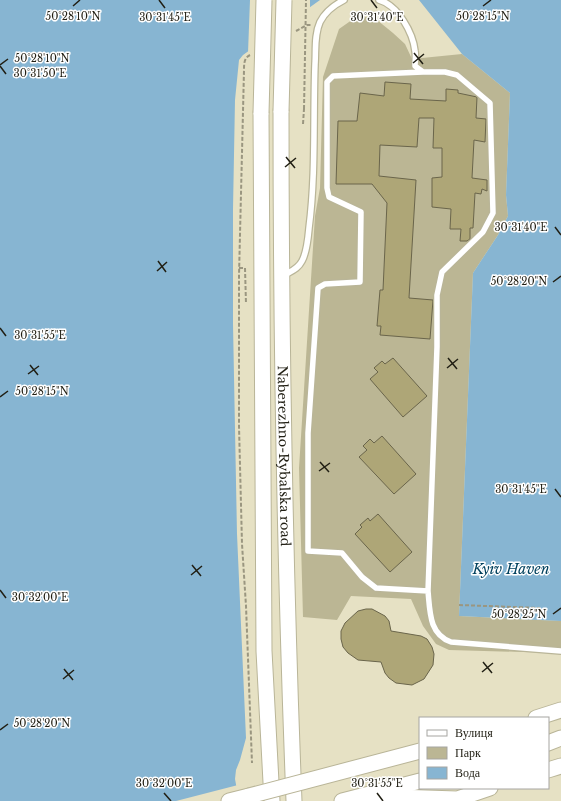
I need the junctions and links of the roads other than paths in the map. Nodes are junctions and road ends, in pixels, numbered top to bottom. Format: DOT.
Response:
graph roads {
  1 [pos="264,0"];
  2 [pos="284,0"];
  3 [pos="344,0"];
  4 [pos="379,0"];
  5 [pos="423,72"];
  6 [pos="281,277"];
  7 [pos="428,591"];
  8 [pos="561,651"];
  9 [pos="561,710"];
  10 [pos="539,717"];
  11 [pos="561,738"];
  12 [pos="549,743"];
  13 [pos="419,751"];
  14 [pos="561,766"];
  15 [pos="549,770"];
  16 [pos="419,781"];
  17 [pos="487,789"];
  18 [pos="364,796"];
  19 [pos="229,801"];
  20 [pos="272,801"];
  21 [pos="294,801"];
  22 [pos="342,801"];
  1 -- 20 [label="main road, Naberezhno-Rybalska road, bridge"];
  2 -- 6 [label="main road, Naberezhno-Rybalska road, bridge"];
  3 -- 6 [label="lane"];
  4 -- 5 [label="lane"];
  5 -- 7 [label="lane"];
  5 -- 7 [label="lane"];
  6 -- 21 [label="main road, Naberezhno-Rybalska road"];
  7 -- 8 [label="lane"];
  9 -- 10 [label="main road"];
  11 -- 12 [label="main road"];
  13 -- 19 [label="main road, bridge"];
  14 -- 15 [label="main road"];
  16 -- 18 [label="main road"];
  17 -- 18 [label="main road"];
  18 -- 22 [label="main road"];
}
